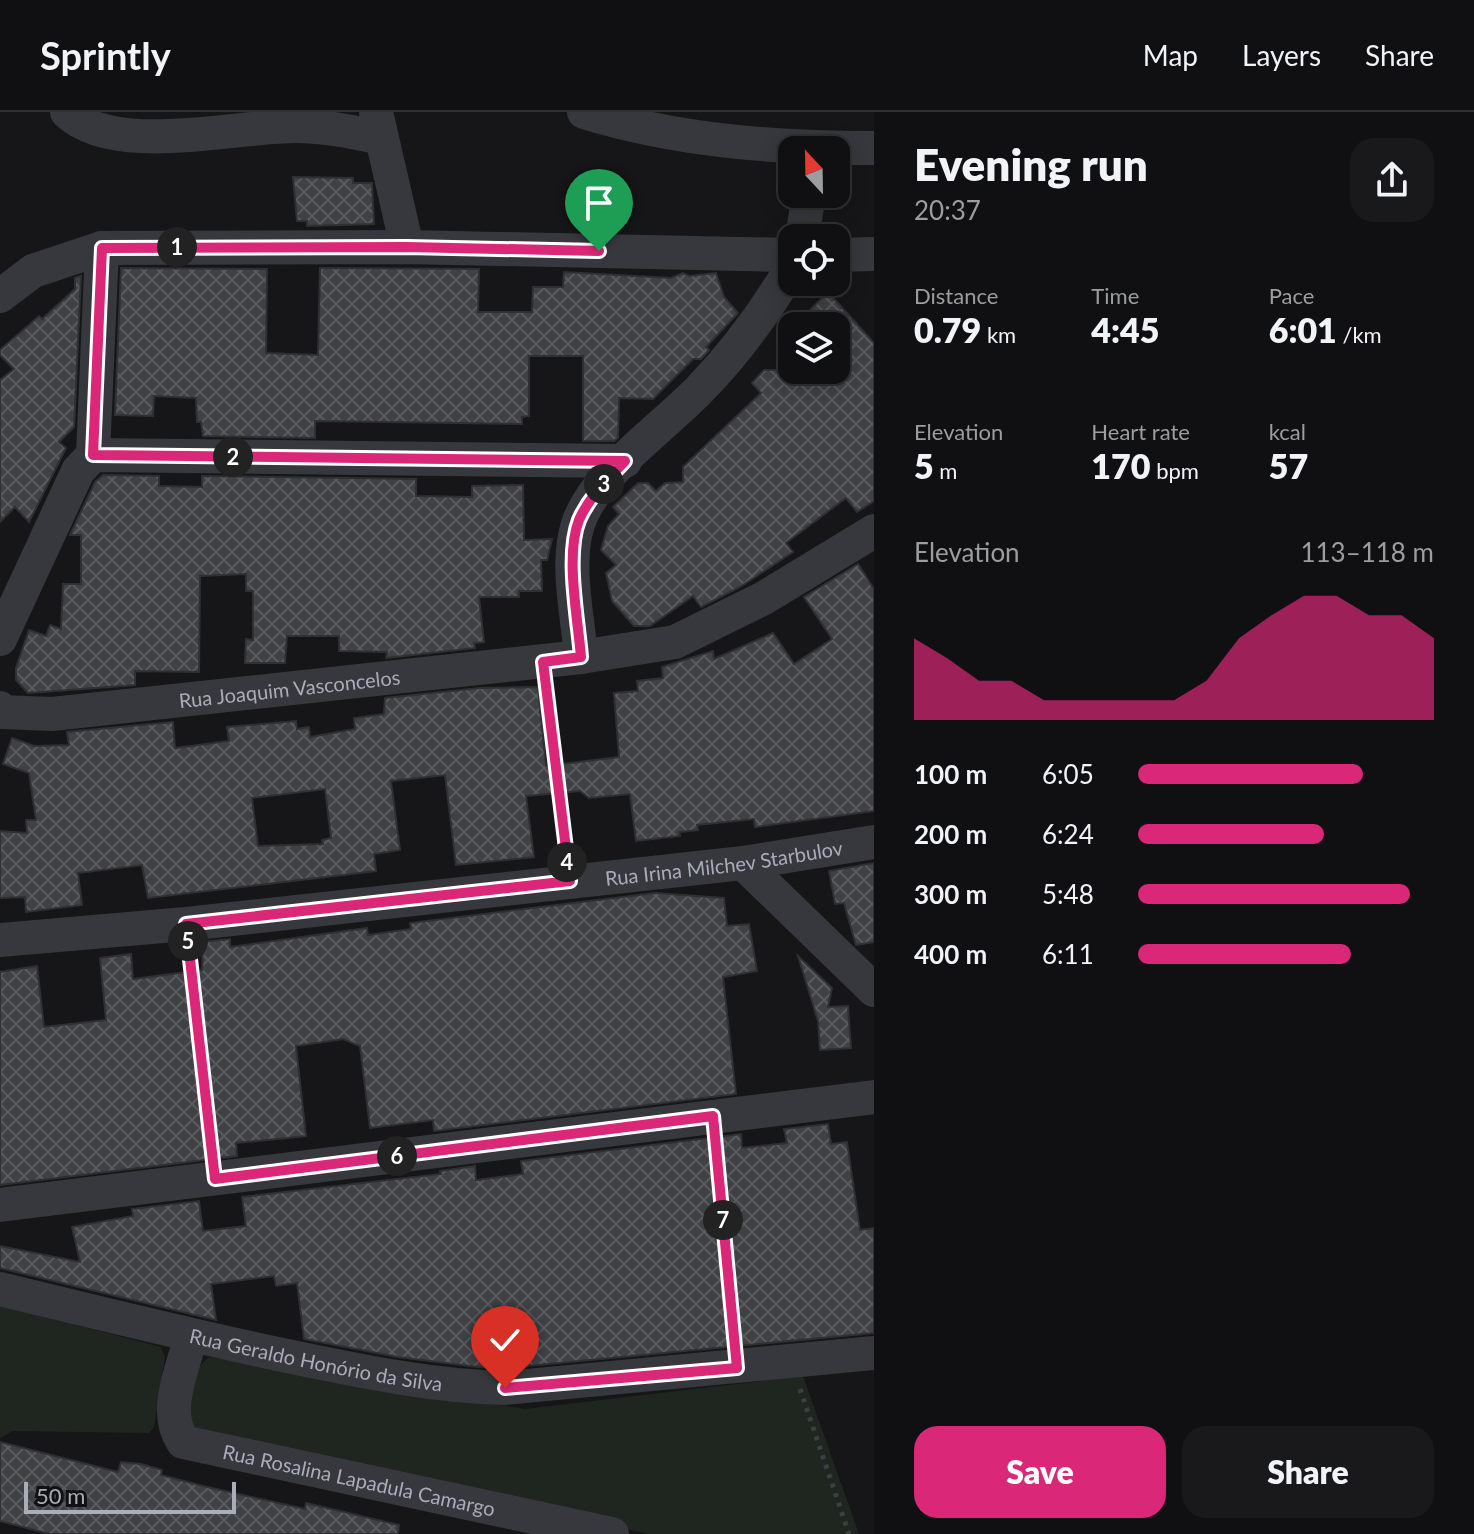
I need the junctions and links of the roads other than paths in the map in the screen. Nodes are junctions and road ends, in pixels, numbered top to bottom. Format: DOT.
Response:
graph roads {
  1 [pos="67,112"];
  2 [pos="584,112"];
  3 [pos="378,125"];
  4 [pos="778,145"];
  5 [pos="850,148"];
  6 [pos="874,148"];
  7 [pos="407,247"];
  8 [pos="102,248"];
  9 [pos="874,254"];
  10 [pos="778,255"];
  11 [pos="850,255"];
  12 [pos="778,290"];
  13 [pos="0,296"];
  14 [pos="93,455"];
  15 [pos="625,461"];
  16 [pos="874,531"];
  17 [pos="0,639"];
  18 [pos="581,657"];
  19 [pos="0,712"];
  20 [pos="874,842"];
  21 [pos="743,863"];
  22 [pos="0,940"];
  23 [pos="874,990"];
  24 [pos="874,1097"];
  25 [pos="0,1205"];
  26 [pos="0,1289"];
  27 [pos="191,1336"];
  28 [pos="874,1353"];
  29 [pos="612,1534"];
  1 -- 3 [label="street"];
  2 -- 4 [label="street"];
  3 -- 7 [label="street"];
  5 -- 6 [label="street"];
  7 -- 8 [label="street"];
  7 -- 10 [label="street"];
  8 -- 13 [label="street"];
  8 -- 14 [label="street"];
  9 -- 11 [label="street"];
  12 -- 15 [label="street"];
  14 -- 15 [label="street"];
  14 -- 17 [label="street"];
  15 -- 18 [label="street"];
  16 -- 18 [label="street"];
  18 -- 19 [label="street, Rua Joaquim Vasconcelos"];
  20 -- 21 [label="street, Rua Irina Milchev Starbulov"];
  21 -- 22 [label="street, Rua Irina Milchev Starbulov"];
  21 -- 23 [label="street"];
  24 -- 25 [label="street"];
  26 -- 27 [label="street, Rua Geraldo Honório da Silva"];
  27 -- 28 [label="street, Rua Geraldo Honório da Silva"];
  27 -- 29 [label="street, Rua Rosalina Lapadula Camargo"];
}
